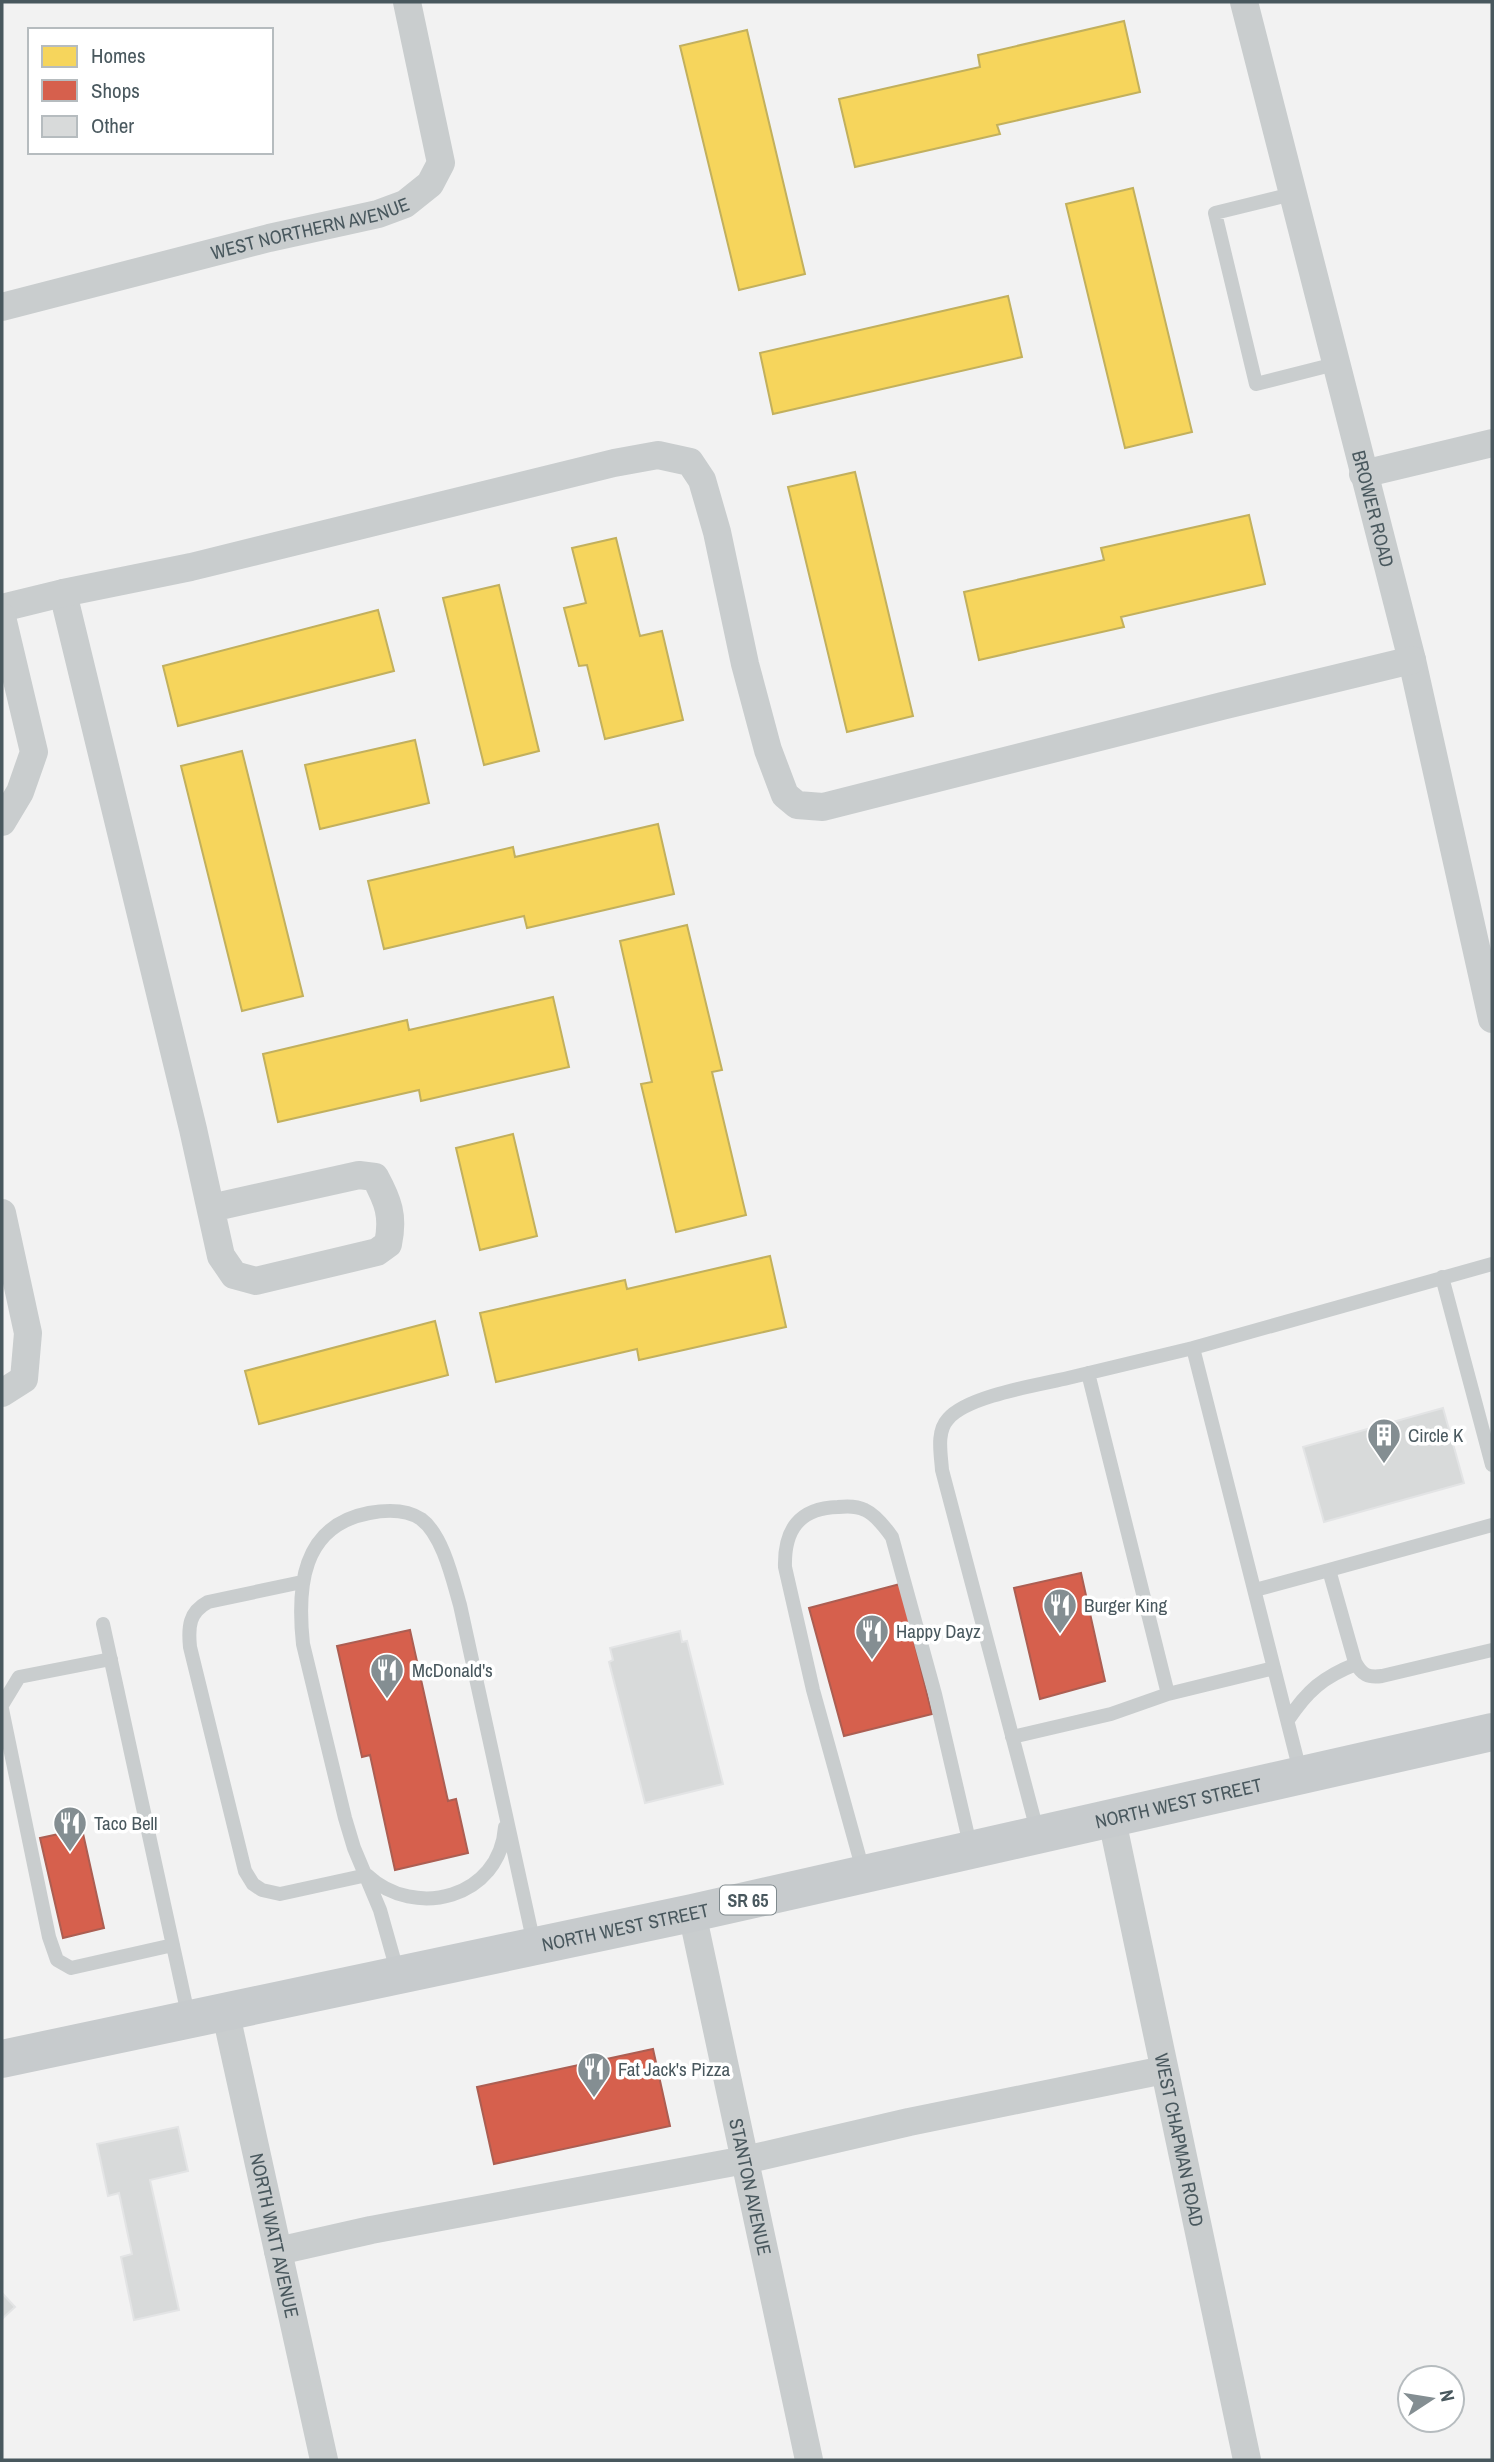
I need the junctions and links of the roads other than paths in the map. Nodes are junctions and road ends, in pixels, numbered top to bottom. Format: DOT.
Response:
graph roads {
  1 [pos="407,2"];
  2 [pos="1244,2"];
  3 [pos="1292,194"];
  4 [pos="2,307"];
  5 [pos="1335,364"];
  6 [pos="1492,443"];
  7 [pos="1363,474"];
  8 [pos="63,593"];
  9 [pos="2,608"];
  10 [pos="2,617"];
  11 [pos="1412,660"];
  12 [pos="2,822"];
  13 [pos="1492,1019"];
  14 [pos="211,1208"];
  15 [pos="2,1213"];
  16 [pos="1492,1264"];
  17 [pos="1443,1278"];
  18 [pos="1193,1348"];
  19 [pos="1087,1373"];
  20 [pos="2,1393"];
  21 [pos="1492,1465"];
  22 [pos="1492,1525"];
  23 [pos="1329,1570"];
  24 [pos="302,1582"];
  25 [pos="1255,1590"];
  26 [pos="103,1624"];
  27 [pos="1492,1650"];
  28 [pos="111,1660"];
  29 [pos="1356,1664"];
  30 [pos="1274,1668"];
  31 [pos="1168,1694"];
  32 [pos="2,1707"];
  33 [pos="1287,1720"];
  34 [pos="1492,1732"];
  35 [pos="1012,1737"];
  36 [pos="1302,1776"];
  37 [pos="506,1815"];
  38 [pos="1112,1819"];
  39 [pos="1038,1836"];
  40 [pos="971,1850"];
  41 [pos="864,1874"];
  42 [pos="367,1875"];
  43 [pos="692,1913"];
  44 [pos="173,1945"];
  45 [pos="535,1946"];
  46 [pos="398,1974"];
  47 [pos="207,2014"];
  48 [pos="2,2059"];
  49 [pos="1164,2070"];
  50 [pos="745,2160"];
  51 [pos="278,2251"];
  52 [pos="324,2460"];
  53 [pos="809,2460"];
  54 [pos="1247,2460"];
  1 -- 4 [label="street, WEST NORTHERN AVENUE"];
  2 -- 3 [label="street, BROWER ROAD"];
  3 -- 5 [label="street, BROWER ROAD"];
  3 -- 5 [label="lane"];
  5 -- 7 [label="street, BROWER ROAD"];
  6 -- 7 [label="street"];
  7 -- 11 [label="street, BROWER ROAD"];
  8 -- 9 [label="street"];
  8 -- 11 [label="street"];
  8 -- 14 [label="street"];
  10 -- 12 [label="street"];
  11 -- 13 [label="street, BROWER ROAD"];
  15 -- 20 [label="street"];
  16 -- 17 [label="lane"];
  17 -- 18 [label="lane"];
  17 -- 21 [label="lane"];
  18 -- 19 [label="lane"];
  18 -- 25 [label="lane"];
  19 -- 31 [label="lane"];
  19 -- 35 [label="lane"];
  22 -- 23 [label="lane"];
  23 -- 25 [label="lane"];
  23 -- 29 [label="lane"];
  24 -- 37 [label="lane"];
  24 -- 42 [label="lane"];
  24 -- 42 [label="lane"];
  25 -- 30 [label="lane"];
  26 -- 28 [label="lane"];
  27 -- 29 [label="lane"];
  28 -- 32 [label="lane"];
  28 -- 44 [label="lane"];
  29 -- 33 [label="lane"];
  30 -- 31 [label="lane"];
  30 -- 33 [label="lane"];
  31 -- 35 [label="lane"];
  32 -- 44 [label="lane"];
  33 -- 36 [label="lane"];
  34 -- 36 [label="main road, NORTH WEST STREET / SR 65"];
  35 -- 39 [label="lane"];
  36 -- 38 [label="main road, NORTH WEST STREET / SR 65"];
  37 -- 42 [label="lane"];
  37 -- 45 [label="lane"];
  38 -- 39 [label="main road, NORTH WEST STREET / SR 65"];
  38 -- 49 [label="street, WEST CHAPMAN ROAD"];
  39 -- 40 [label="main road, NORTH WEST STREET / SR 65"];
  40 -- 41 [label="main road, NORTH WEST STREET / SR 65"];
  40 -- 41 [label="lane"];
  41 -- 43 [label="main road, NORTH WEST STREET / SR 65"];
  42 -- 46 [label="lane"];
  43 -- 45 [label="main road, NORTH WEST STREET / SR 65"];
  43 -- 50 [label="street, STANTON AVENUE"];
  44 -- 47 [label="lane"];
  45 -- 46 [label="main road, NORTH WEST STREET / SR 65"];
  46 -- 47 [label="main road, NORTH WEST STREET / SR 65"];
  47 -- 48 [label="main road, NORTH WEST STREET / SR 65"];
  47 -- 51 [label="street, NORTH WATT AVENUE"];
  49 -- 50 [label="street"];
  49 -- 54 [label="street, WEST CHAPMAN ROAD"];
  50 -- 51 [label="street"];
  50 -- 53 [label="street, STANTON AVENUE"];
  51 -- 52 [label="street, NORTH WATT AVENUE"];
}
